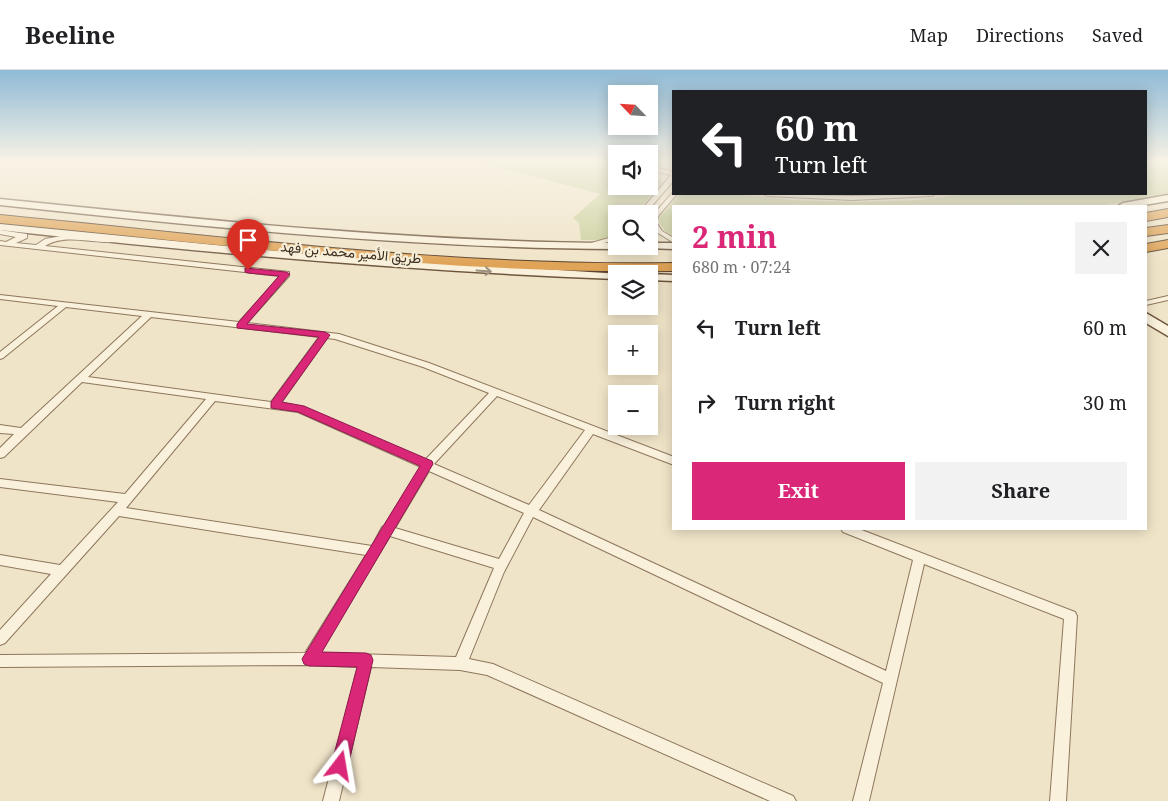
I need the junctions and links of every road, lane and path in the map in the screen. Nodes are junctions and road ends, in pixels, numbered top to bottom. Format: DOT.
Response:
graph roads {
  1 [pos="671,196"];
  2 [pos="808,196"];
  3 [pos="886,196"];
  4 [pos="1168,198"];
  5 [pos="0,202"];
  6 [pos="1130,205"];
  7 [pos="1168,206"];
  8 [pos="0,210"];
  9 [pos="1147,210"];
  10 [pos="1168,213"];
  11 [pos="1147,217"];
  12 [pos="0,219"];
  13 [pos="0,227"];
  14 [pos="1168,229"];
  15 [pos="0,232"];
  16 [pos="1147,232"];
  17 [pos="188,238"];
  18 [pos="118,239"];
  19 [pos="608,240"];
  20 [pos="672,240"];
  21 [pos="4,243"];
  22 [pos="1168,245"];
  23 [pos="39,246"];
  24 [pos="580,246"];
  25 [pos="608,246"];
  26 [pos="658,246"];
  27 [pos="672,246"];
  28 [pos="1147,249"];
  29 [pos="266,253"];
  30 [pos="672,255"];
  31 [pos="672,267"];
  32 [pos="608,276"];
  33 [pos="658,278"];
  34 [pos="672,278"];
  35 [pos="0,297"];
  36 [pos="1168,298"];
  37 [pos="1147,303"];
  38 [pos="64,305"];
  39 [pos="148,315"];
  40 [pos="1147,318"];
  41 [pos="240,326"];
  42 [pos="1168,332"];
  43 [pos="325,335"];
  44 [pos="0,356"];
  45 [pos="80,379"];
  46 [pos="496,392"];
  47 [pos="213,397"];
  48 [pos="274,405"];
  49 [pos="0,429"];
  50 [pos="591,429"];
  51 [pos="23,432"];
  52 [pos="0,454"];
  53 [pos="672,460"];
  54 [pos="428,464"];
  55 [pos="0,483"];
  56 [pos="127,499"];
  57 [pos="116,511"];
  58 [pos="531,511"];
  59 [pos="386,530"];
  60 [pos="850,530"];
  61 [pos="374,551"];
  62 [pos="920,558"];
  63 [pos="0,560"];
  64 [pos="502,565"];
  65 [pos="62,571"];
  66 [pos="0,639"];
  67 [pos="309,659"];
  68 [pos="366,660"];
  69 [pos="0,661"];
  70 [pos="460,664"];
  71 [pos="891,680"];
  72 [pos="331,801"];
  73 [pos="788,801"];
  74 [pos="862,801"];
  75 [pos="1058,801"];
  1 -- 20 [label="street"];
  2 -- 3 [label="street"];
  4 -- 6 [label="main road"];
  5 -- 24 [label="main road"];
  7 -- 9 [label="highway"];
  8 -- 30 [label="highway, طريق الأمير محمد بن فهد"];
  10 -- 11 [label="highway"];
  12 -- 17 [label="highway, طريق الأمير محمد بن فهد"];
  13 -- 18 [label="main road"];
  14 -- 16 [label="highway"];
  15 -- 21 [label="street"];
  17 -- 29 [label="highway"];
  17 -- 31 [label="highway, طريق الأمير محمد بن فهد"];
  18 -- 23 [label="street"];
  18 -- 29 [label="main road"];
  19 -- 24 [label="street"];
  21 -- 23 [label="street"];
  22 -- 28 [label="highway"];
  23 -- 41 [label="street"];
  24 -- 25 [label="main road"];
  26 -- 27 [label="main road"];
  29 -- 32 [label="main road, one-way"];
  33 -- 34 [label="main road"];
  35 -- 38 [label="street"];
  36 -- 37 [label="street"];
  38 -- 39 [label="street"];
  38 -- 44 [label="street"];
  39 -- 41 [label="street"];
  39 -- 45 [label="street"];
  40 -- 42 [label="main road"];
  41 -- 43 [label="street"];
  43 -- 46 [label="street"];
  43 -- 48 [label="street"];
  45 -- 47 [label="street"];
  45 -- 51 [label="street"];
  46 -- 50 [label="street"];
  46 -- 54 [label="street"];
  47 -- 48 [label="street"];
  47 -- 56 [label="street"];
  48 -- 54 [label="street"];
  49 -- 51 [label="street"];
  50 -- 53 [label="street"];
  50 -- 58 [label="street"];
  51 -- 52 [label="street"];
  54 -- 58 [label="street"];
  54 -- 59 [label="street"];
  55 -- 56 [label="street"];
  56 -- 57 [label="street"];
  57 -- 61 [label="street"];
  57 -- 65 [label="street"];
  58 -- 64 [label="street"];
  58 -- 71 [label="street"];
  59 -- 61 [label="street"];
  59 -- 64 [label="street"];
  60 -- 62 [label="street"];
  61 -- 67 [label="street"];
  62 -- 71 [label="street"];
  62 -- 75 [label="street"];
  63 -- 65 [label="street"];
  64 -- 70 [label="street"];
  65 -- 66 [label="street"];
  67 -- 68 [label="street"];
  67 -- 69 [label="street"];
  68 -- 70 [label="street"];
  68 -- 72 [label="street"];
  70 -- 73 [label="street"];
  71 -- 74 [label="street"];
}
